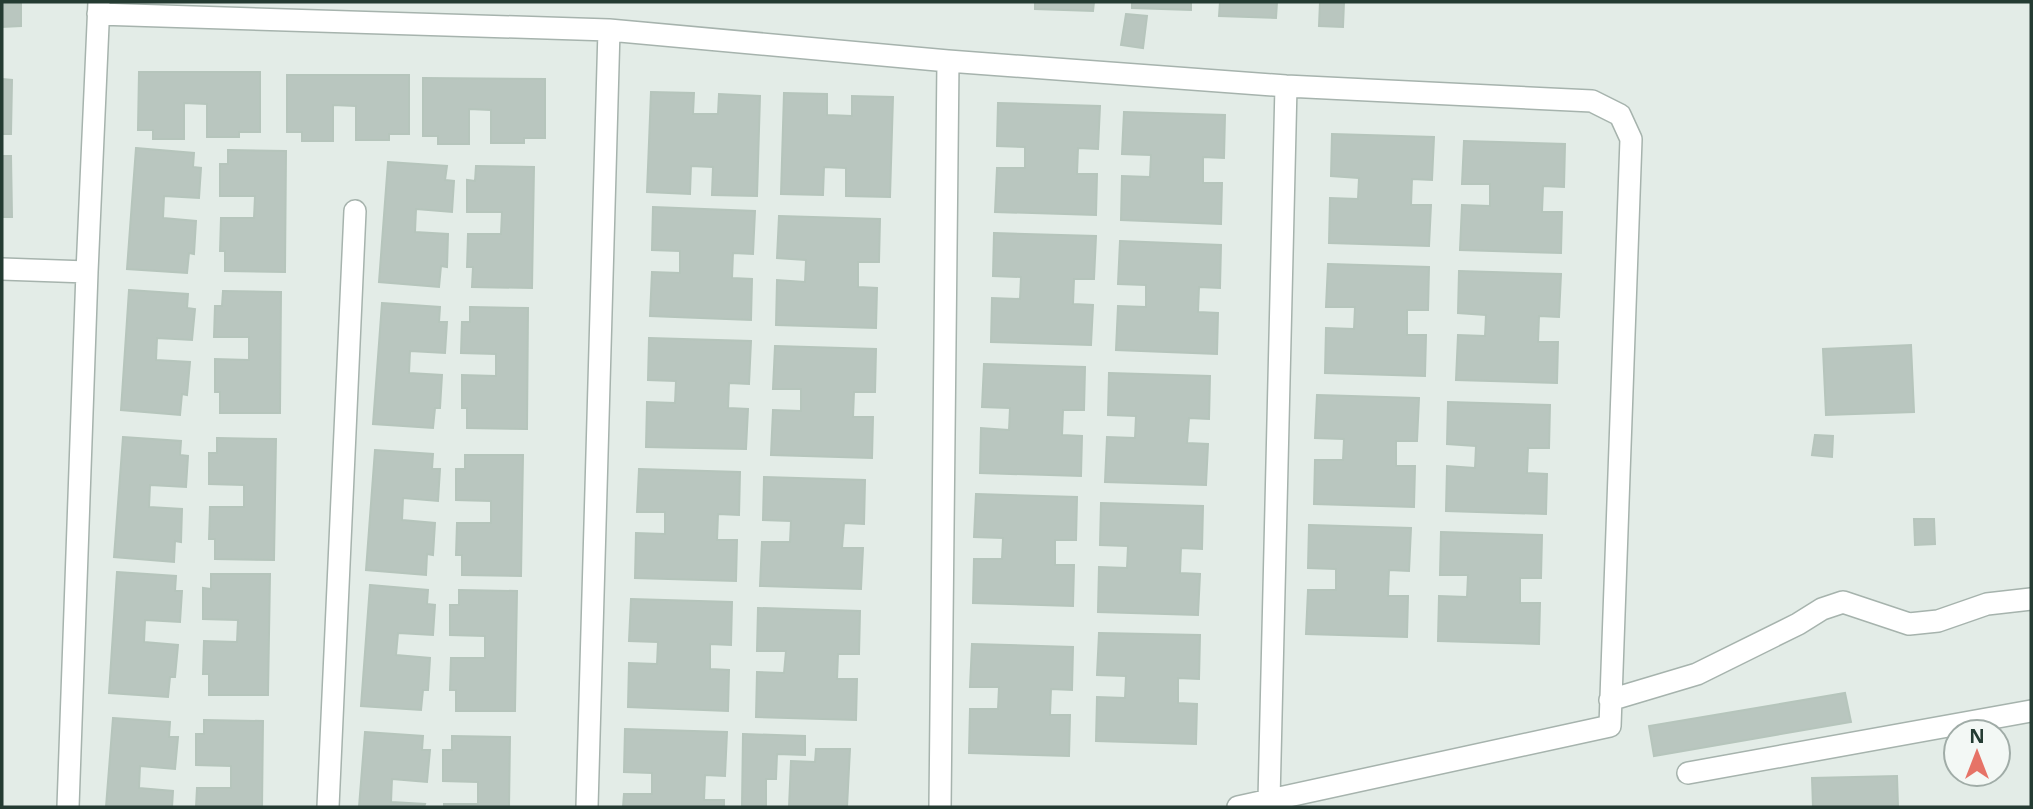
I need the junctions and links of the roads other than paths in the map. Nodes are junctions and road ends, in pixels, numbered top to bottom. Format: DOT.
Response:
graph roads {
  1 [pos="98,8"];
  2 [pos="609,30"];
  3 [pos="948,61"];
  4 [pos="1286,86"];
  5 [pos="355,211"];
  6 [pos="2,269"];
  7 [pos="87,272"];
  8 [pos="2031,599"];
  9 [pos="1610,700"];
  10 [pos="2031,710"];
  11 [pos="1688,774"];
  12 [pos="1269,800"];
  13 [pos="68,807"];
  14 [pos="328,807"];
  15 [pos="587,807"];
  16 [pos="940,807"];
  17 [pos="1238,807"];
  1 -- 2 [label="street"];
  1 -- 7 [label="street"];
  2 -- 3 [label="street"];
  2 -- 15 [label="street"];
  3 -- 4 [label="street"];
  3 -- 16 [label="street"];
  4 -- 9 [label="street"];
  4 -- 12 [label="street"];
  5 -- 14 [label="street"];
  6 -- 7 [label="street"];
  7 -- 13 [label="street"];
  8 -- 9 [label="street"];
  9 -- 12 [label="street"];
  10 -- 11 [label="street"];
  12 -- 17 [label="street"];
}
